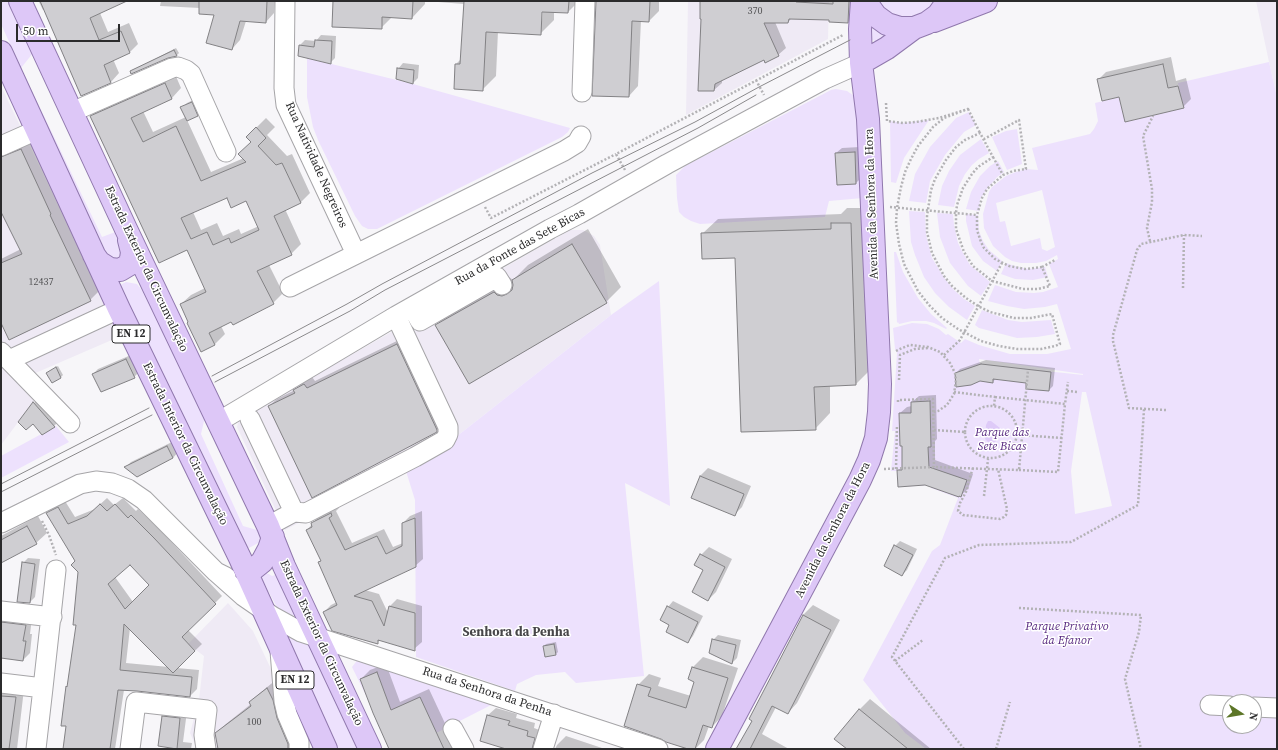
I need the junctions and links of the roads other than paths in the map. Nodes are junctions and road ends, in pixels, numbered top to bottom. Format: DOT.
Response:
graph roads {
  1 [pos="20,1"];
  2 [pos="285,1"];
  3 [pos="585,1"];
  4 [pos="864,1"];
  5 [pos="948,1"];
  6 [pos="986,1"];
  7 [pos="920,26"];
  8 [pos="1,52"];
  9 [pos="868,59"];
  10 [pos="825,79"];
  11 [pos="582,92"];
  12 [pos="876,102"];
  13 [pos="72,112"];
  14 [pos="37,130"];
  15 [pos="581,136"];
  16 [pos="1,146"];
  17 [pos="226,152"];
  18 [pos="126,229"];
  19 [pos="356,254"];
  20 [pos="94,255"];
  21 [pos="502,285"];
  22 [pos="290,287"];
  23 [pos="412,307"];
  24 [pos="119,309"];
  25 [pos="396,316"];
  26 [pos="5,356"];
  27 [pos="250,419"];
  28 [pos="70,422"];
  29 [pos="218,422"];
  30 [pos="294,512"];
  31 [pos="1,523"];
  32 [pos="270,531"];
  33 [pos="56,570"];
  34 [pos="216,572"];
  35 [pos="248,574"];
  36 [pos="1,611"];
  37 [pos="265,611"];
  38 [pos="52,617"];
  39 [pos="317,638"];
  40 [pos="279,644"];
  41 [pos="1,684"];
  42 [pos="44,688"];
  43 [pos="1210,705"];
  44 [pos="1222,706"];
  45 [pos="1262,707"];
  46 [pos="1277,708"];
  47 [pos="554,714"];
  48 [pos="453,729"];
  49 [pos="36,749"];
  50 [pos="130,749"];
  51 [pos="206,749"];
  52 [pos="300,749"];
  53 [pos="326,749"];
  54 [pos="370,749"];
  55 [pos="464,749"];
  56 [pos="542,749"];
  57 [pos="658,749"];
  58 [pos="717,749"];
  1 -- 13 [label="main road, Estrada Exterior da Circunvalação / EN 12"];
  2 -- 19 [label="street, Rua Natividade Negreiros"];
  3 -- 11 [label="street"];
  4 -- 7 [label="main road"];
  4 -- 9 [label="main road, Avenida da Senhora da Hora"];
  5 -- 7 [label="main road"];
  6 -- 7 [label="main road"];
  7 -- 9 [label="main road, Rua da Fonte das Sete Bicas"];
  8 -- 14 [label="main road, Estrada Interior da Circunvalação / EN 12"];
  9 -- 10 [label="street, Rua da Fonte das Sete Bicas"];
  9 -- 12 [label="main road, Avenida da Senhora da Hora"];
  10 -- 12 [label="street"];
  10 -- 23 [label="street, Rua da Fonte das Sete Bicas"];
  12 -- 58 [label="main road, Avenida da Senhora da Hora"];
  13 -- 17 [label="street"];
  13 -- 18 [label="main road, Estrada Exterior da Circunvalação / EN 12"];
  14 -- 16 [label="street"];
  14 -- 20 [label="main road, Estrada Interior da Circunvalação / EN 12"];
  15 -- 19 [label="street"];
  18 -- 20 [label="main road"];
  18 -- 29 [label="main road, Estrada Exterior da Circunvalação / EN 12"];
  19 -- 22 [label="street"];
  20 -- 24 [label="main road, Estrada Interior da Circunvalação / EN 12"];
  21 -- 23 [label="street"];
  23 -- 25 [label="street, Rua da Fonte das Sete Bicas"];
  24 -- 26 [label="street"];
  24 -- 35 [label="main road, Estrada Interior da Circunvalação / EN 12"];
  25 -- 29 [label="street, Rua da Fonte das Sete Bicas"];
  25 -- 30 [label="street"];
  26 -- 28 [label="street"];
  27 -- 30 [label="street"];
  29 -- 32 [label="main road, Estrada Exterior da Circunvalação / EN 12"];
  30 -- 32 [label="street"];
  31 -- 34 [label="street, Rua da Senhora da Penha"];
  32 -- 35 [label="main road, Estrada Exterior da Circunvalação"];
  32 -- 39 [label="main road, Estrada Exterior da Circunvalação / EN 12"];
  33 -- 38 [label="street"];
  34 -- 35 [label="street"];
  34 -- 37 [label="street, Rua da Senhora da Penha"];
  35 -- 37 [label="main road, Estrada Interior da Circunvalação / EN 12"];
  36 -- 38 [label="street"];
  37 -- 39 [label="street, Rua da Senhora da Penha"];
  37 -- 40 [label="main road, Estrada Interior da Circunvalação / EN 12"];
  38 -- 42 [label="street"];
  39 -- 47 [label="street, Rua da Senhora da Penha"];
  39 -- 54 [label="main road, Estrada Exterior da Circunvalação / EN 12"];
  40 -- 52 [label="street"];
  40 -- 53 [label="main road, Estrada Interior da Circunvalação / EN 12"];
  41 -- 42 [label="street"];
  42 -- 49 [label="street"];
  43 -- 44 [label="street"];
  45 -- 46 [label="street"];
  47 -- 56 [label="street"];
  47 -- 57 [label="street, Rua da Senhora da Penha"];
  48 -- 55 [label="street"];
  50 -- 51 [label="street"];
}
